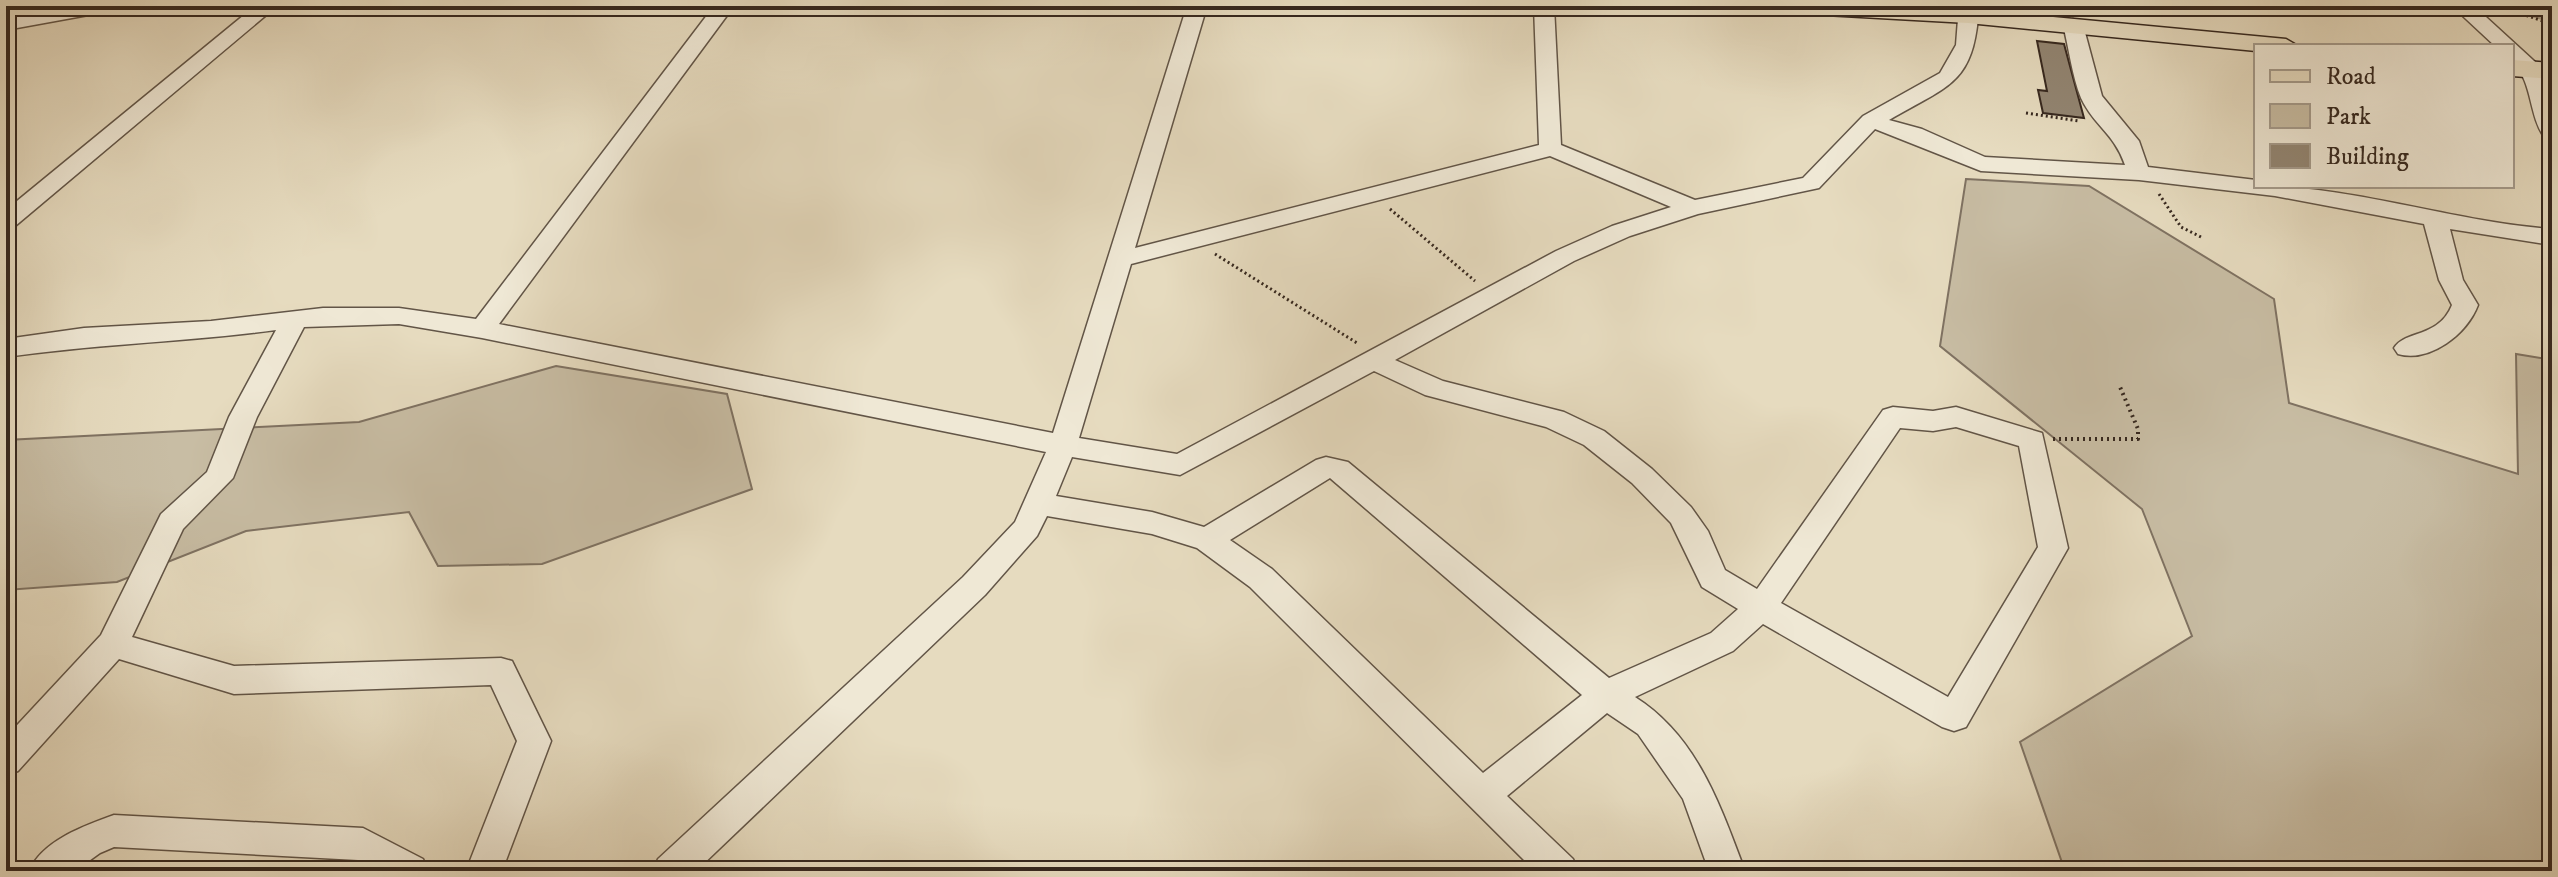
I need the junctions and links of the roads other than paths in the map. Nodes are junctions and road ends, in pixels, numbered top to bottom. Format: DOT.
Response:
graph roads {
  1 [pos="105,6"];
  2 [pos="267,6"];
  3 [pos="724,6"];
  4 [pos="1197,6"];
  5 [pos="1544,6"];
  6 [pos="1789,6"];
  7 [pos="2462,6"];
  8 [pos="1969,11"];
  9 [pos="6,24"];
  10 [pos="2073,25"];
  11 [pos="2266,44"];
  12 [pos="2505,44"];
  13 [pos="2514,53"];
  14 [pos="2532,70"];
  15 [pos="1871,121"];
  16 [pos="2552,132"];
  17 [pos="1550,149"];
  18 [pos="2142,174"];
  19 [pos="2254,187"];
  20 [pos="2266,188"];
  21 [pos="2365,196"];
  22 [pos="1693,208"];
  23 [pos="2435,219"];
  24 [pos="6,222"];
  25 [pos="2552,237"];
  26 [pos="1121,259"];
  27 [pos="294,321"];
  28 [pos="482,329"];
  29 [pos="6,348"];
  30 [pos="2407,348"];
  31 [pos="1377,359"];
  32 [pos="1063,445"];
  33 [pos="1040,504"];
  34 [pos="1207,539"];
  35 [pos="1761,607"];
  36 [pos="113,644"];
  37 [pos="1606,695"];
  38 [pos="6,760"];
  39 [pos="1482,795"];
  40 [pos="47,871"];
  41 [pos="410,871"];
  42 [pos="484,871"];
  43 [pos="671,871"];
  44 [pos="1560,871"];
  45 [pos="1727,871"];
  1 -- 9 [label="street"];
  2 -- 24 [label="street"];
  3 -- 28 [label="street"];
  4 -- 26 [label="street"];
  5 -- 17 [label="street"];
  6 -- 8 [label="main road"];
  7 -- 12 [label="street"];
  8 -- 10 [label="main road"];
  8 -- 15 [label="street"];
  10 -- 11 [label="main road"];
  10 -- 18 [label="street"];
  13 -- 14 [label="street"];
  14 -- 16 [label="street"];
  15 -- 18 [label="street"];
  15 -- 22 [label="street"];
  17 -- 22 [label="street"];
  17 -- 26 [label="street"];
  18 -- 19 [label="street"];
  20 -- 21 [label="street"];
  21 -- 23 [label="street"];
  22 -- 31 [label="street"];
  23 -- 25 [label="street"];
  23 -- 30 [label="street"];
  26 -- 32 [label="street"];
  27 -- 28 [label="street"];
  27 -- 29 [label="street"];
  27 -- 36 [label="street"];
  28 -- 32 [label="street"];
  31 -- 32 [label="street"];
  31 -- 35 [label="street"];
  32 -- 33 [label="street"];
  33 -- 34 [label="street"];
  33 -- 43 [label="street"];
  34 -- 37 [label="street"];
  34 -- 39 [label="street"];
  35 -- 35 [label="street"];
  35 -- 37 [label="street"];
  36 -- 38 [label="street"];
  36 -- 42 [label="street"];
  37 -- 39 [label="street"];
  37 -- 45 [label="street"];
  39 -- 44 [label="street"];
  40 -- 41 [label="street"];
}
